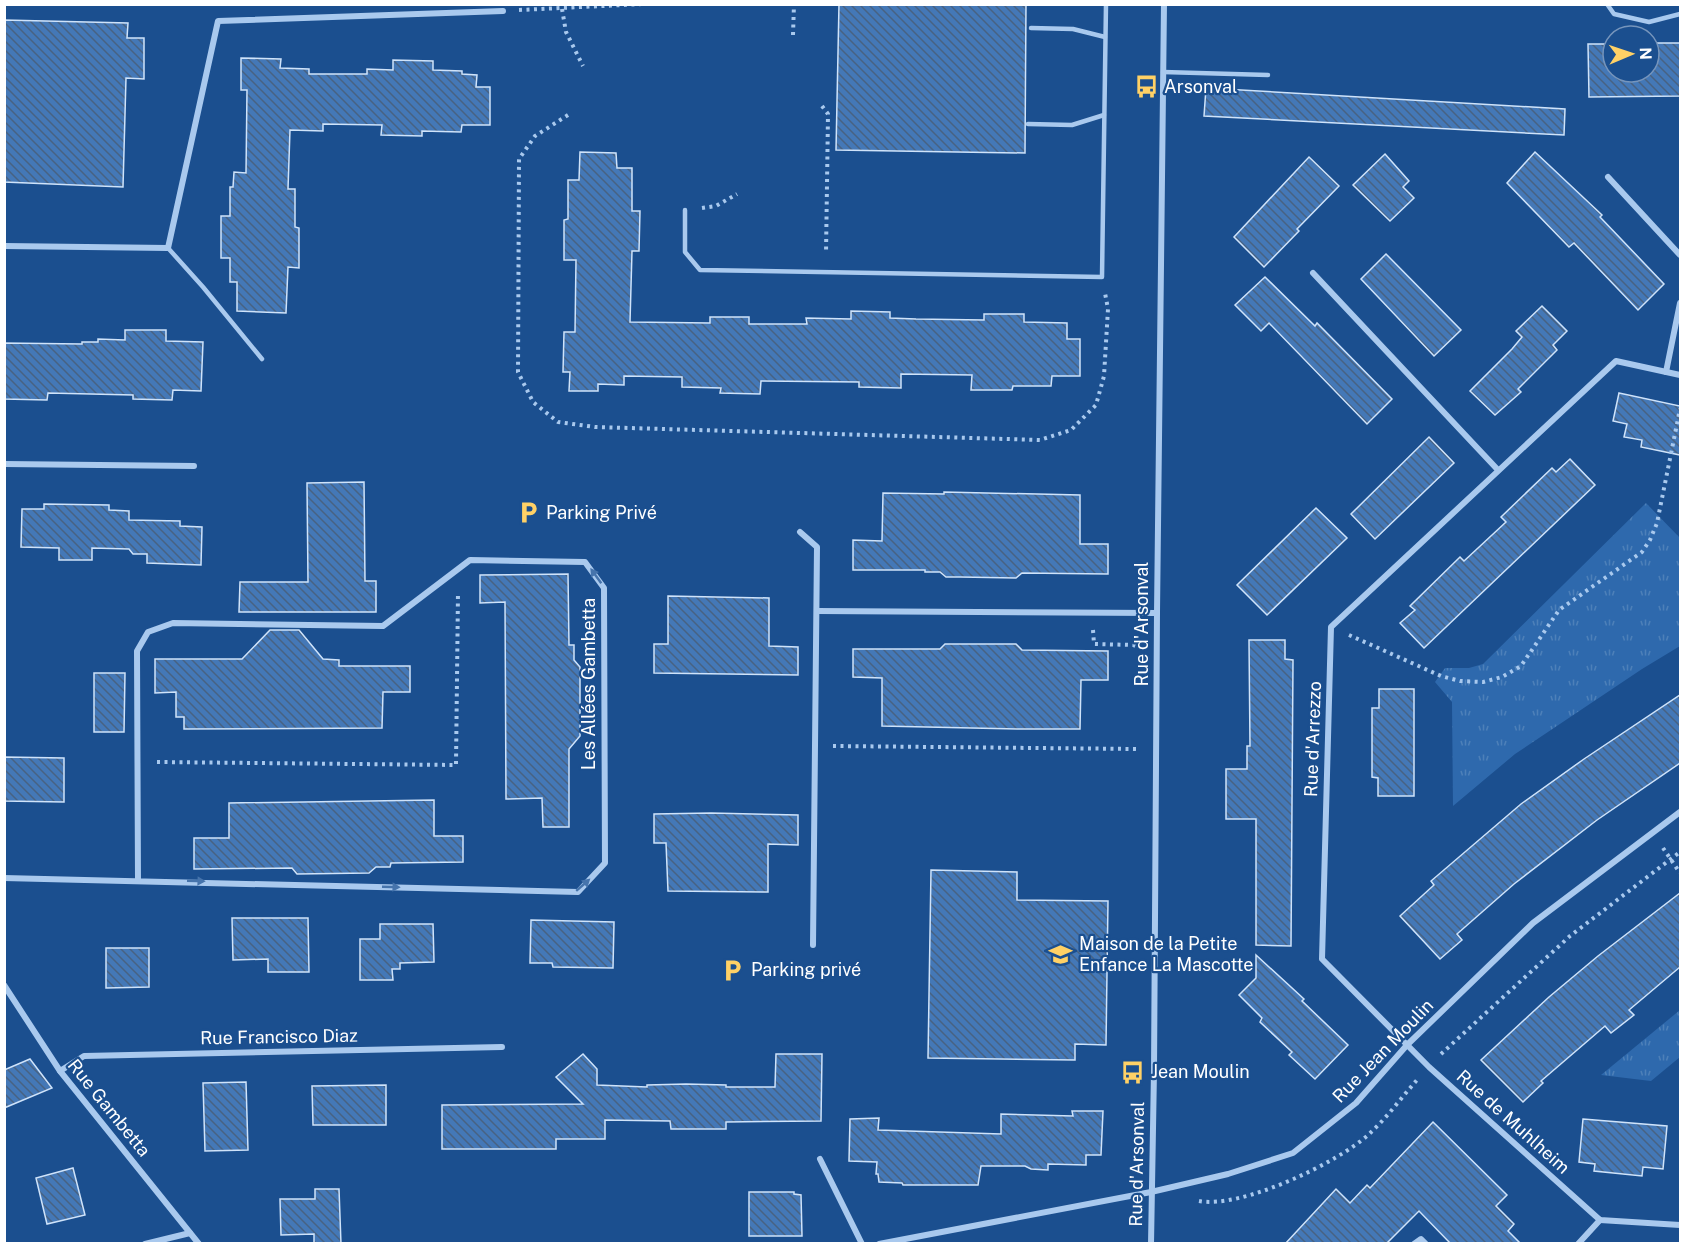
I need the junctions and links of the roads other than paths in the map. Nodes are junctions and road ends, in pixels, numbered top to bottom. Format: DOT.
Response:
graph roads {
  1 [pos="1106,4"];
  2 [pos="1164,4"];
  3 [pos="1607,4"];
  4 [pos="503,11"];
  5 [pos="1680,14"];
  6 [pos="1031,28"];
  7 [pos="1105,37"];
  8 [pos="1163,72"];
  9 [pos="1268,75"];
  10 [pos="1104,115"];
  11 [pos="1028,124"];
  12 [pos="1608,177"];
  13 [pos="685,210"];
  14 [pos="4,246"];
  15 [pos="168,248"];
  16 [pos="1680,255"];
  17 [pos="1313,273"];
  18 [pos="1680,303"];
  19 [pos="262,359"];
  20 [pos="1666,372"];
  21 [pos="1680,375"];
  22 [pos="4,464"];
  23 [pos="194,466"];
  24 [pos="1498,470"];
  25 [pos="800,532"];
  26 [pos="817,611"];
  27 [pos="1157,613"];
  28 [pos="1680,813"];
  29 [pos="4,878"];
  30 [pos="138,880"];
  31 [pos="813,945"];
  32 [pos="4,985"];
  33 [pos="1407,1045"];
  34 [pos="502,1047"];
  35 [pos="60,1071"];
  36 [pos="820,1159"];
  37 [pos="1151,1192"];
  38 [pos="1600,1220"];
  39 [pos="1680,1225"];
  40 [pos="190,1233"];
  41 [pos="145,1244"];
  42 [pos="199,1244"];
  43 [pos="862,1244"];
  44 [pos="879,1244"];
  45 [pos="1151,1244"];
  46 [pos="1414,1244"];
  47 [pos="1426,1244"];
  48 [pos="1578,1244"];
  1 -- 7 [label="lane"];
  2 -- 8 [label="street, Rue d'Arsonval"];
  3 -- 5 [label="lane"];
  4 -- 15 [label="street"];
  6 -- 7 [label="lane"];
  7 -- 10 [label="lane"];
  8 -- 9 [label="lane"];
  8 -- 27 [label="street, Rue d'Arsonval"];
  10 -- 11 [label="lane"];
  10 -- 13 [label="lane"];
  12 -- 16 [label="street"];
  14 -- 15 [label="street"];
  15 -- 19 [label="lane"];
  17 -- 24 [label="street"];
  18 -- 20 [label="street"];
  20 -- 21 [label="street"];
  20 -- 24 [label="street"];
  22 -- 23 [label="street"];
  24 -- 33 [label="street, Rue d'Arrezzo"];
  25 -- 26 [label="street"];
  26 -- 27 [label="street"];
  26 -- 31 [label="street"];
  27 -- 37 [label="street, Rue d'Arsonval"];
  28 -- 33 [label="street, Rue Jean Moulin"];
  29 -- 30 [label="street, Les Allées Gambetta"];
  30 -- 30 [label="street, Les Allées Gambetta, one-way"];
  32 -- 35 [label="street, Rue Gambetta"];
  33 -- 37 [label="street, Rue Jean Moulin"];
  33 -- 38 [label="street, Rue de Muhlheim"];
  34 -- 35 [label="street, Rue Francisco Diaz"];
  35 -- 40 [label="street, Rue Gambetta"];
  36 -- 43 [label="street"];
  37 -- 44 [label="street, Rue Jean Moulin"];
  37 -- 45 [label="street, Rue d'Arsonval"];
  38 -- 39 [label="street"];
  38 -- 48 [label="street"];
  40 -- 41 [label="street"];
  40 -- 42 [label="street, Rue Gambetta"];
  46 -- 47 [label="street"];
}
